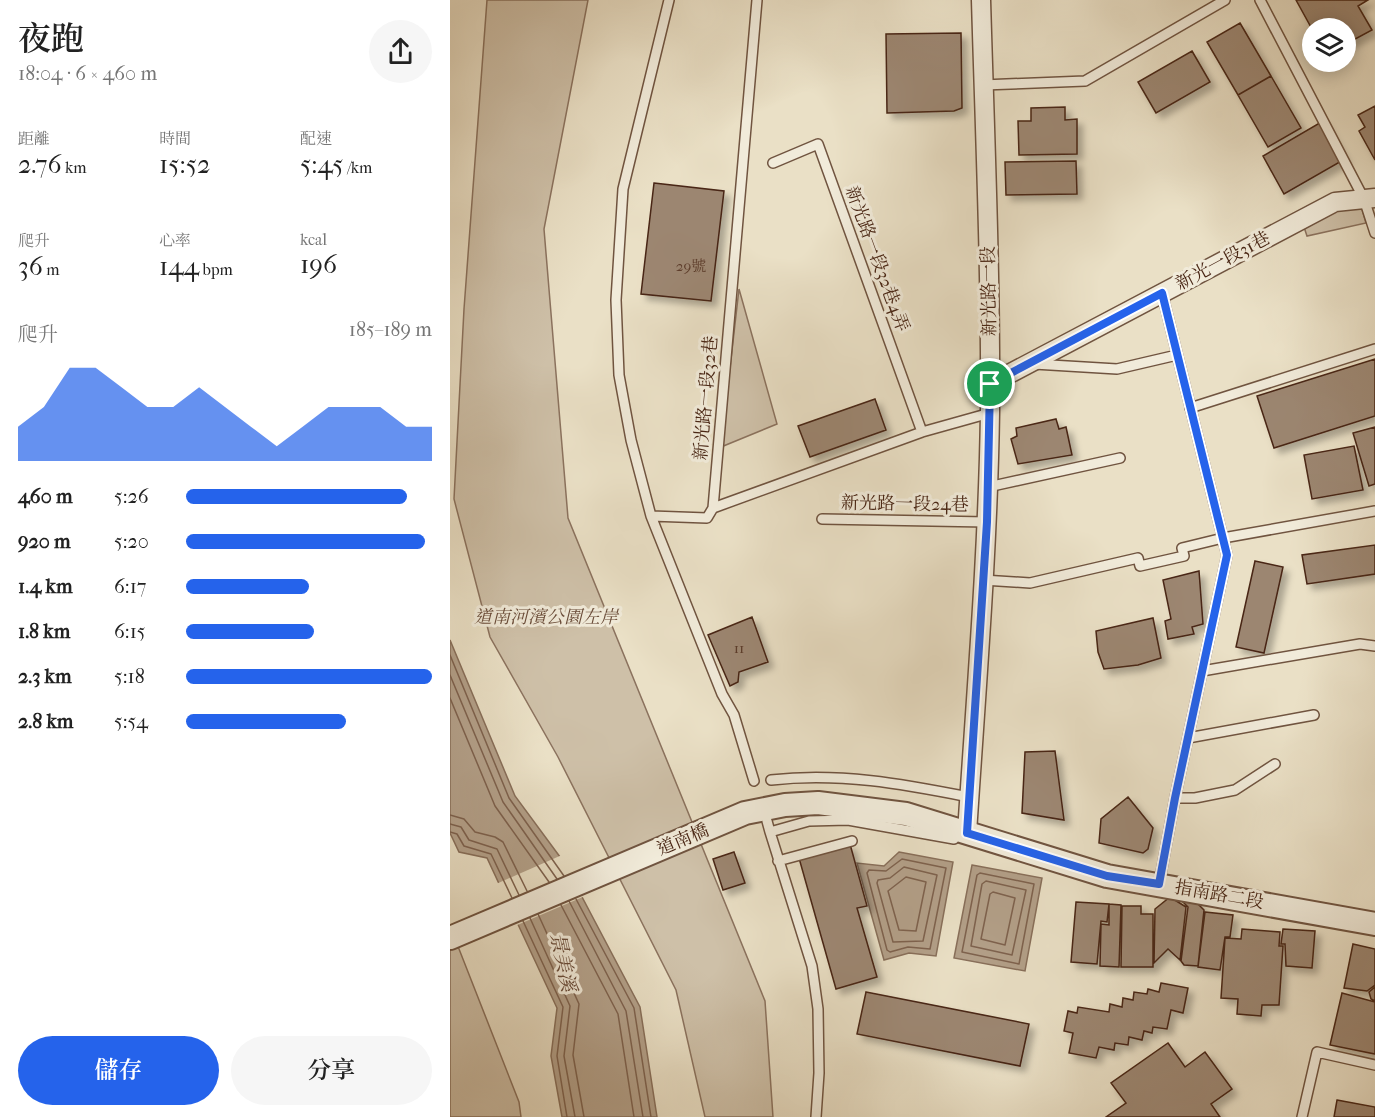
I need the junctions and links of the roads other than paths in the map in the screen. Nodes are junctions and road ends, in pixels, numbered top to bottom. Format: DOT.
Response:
graph roads {
  1 [pos="669,0"];
  2 [pos="757,0"];
  3 [pos="981,0"];
  4 [pos="1225,0"];
  5 [pos="1260,0"];
  6 [pos="1213,3"];
  7 [pos="983,85"];
  8 [pos="773,163"];
  9 [pos="1370,199"];
  10 [pos="1375,233"];
  11 [pos="1162,293"];
  12 [pos="1375,349"];
  13 [pos="1177,355"];
  14 [pos="1027,364"];
  15 [pos="990,384"];
  16 [pos="1191,408"];
  17 [pos="990,413"];
  18 [pos="922,432"];
  19 [pos="1120,458"];
  20 [pos="988,487"];
  21 [pos="713,508"];
  22 [pos="1375,511"];
  23 [pos="651,516"];
  24 [pos="822,519"];
  25 [pos="987,522"];
  26 [pos="1223,538"];
  27 [pos="983,580"];
  28 [pos="1375,646"];
  29 [pos="1202,671"];
  30 [pos="1314,715"];
  31 [pos="1188,738"];
  32 [pos="1275,764"];
  33 [pos="771,780"];
  34 [pos="754,781"];
  35 [pos="969,797"];
  36 [pos="1175,798"];
  37 [pos="928,819"];
  38 [pos="766,821"];
  39 [pos="770,832"];
  40 [pos="967,833"];
  41 [pos="852,841"];
  42 [pos="778,861"];
  43 [pos="1159,884"];
  44 [pos="1375,924"];
  45 [pos="450,938"];
  46 [pos="1375,1065"];
  47 [pos="816,1117"];
  48 [pos="1302,1117"];
  1 -- 23 [label="lane"];
  2 -- 21 [label="lane, 新光路一段32巷"];
  3 -- 7 [label="street, 新光路一段"];
  4 -- 6 [label="lane"];
  5 -- 9 [label="lane"];
  6 -- 7 [label="lane"];
  7 -- 15 [label="street, 新光路一段"];
  8 -- 18 [label="lane, 新光路一段32巷4弄"];
  9 -- 10 [label="lane"];
  9 -- 11 [label="street, 新光一段31巷"];
  11 -- 13 [label="lane"];
  11 -- 14 [label="street, 新光一段31巷"];
  12 -- 16 [label="lane"];
  13 -- 14 [label="lane"];
  13 -- 16 [label="lane"];
  14 -- 15 [label="street, 新光一段31巷"];
  15 -- 17 [label="street, 新光路一段"];
  16 -- 26 [label="lane"];
  17 -- 18 [label="lane"];
  17 -- 20 [label="street, 新光路一段"];
  18 -- 21 [label="lane"];
  19 -- 20 [label="lane"];
  20 -- 25 [label="street, 新光路一段"];
  21 -- 23 [label="lane"];
  22 -- 26 [label="lane"];
  23 -- 34 [label="lane"];
  24 -- 25 [label="lane, 新光路一段24巷"];
  25 -- 27 [label="street, 新光路一段"];
  26 -- 27 [label="lane"];
  26 -- 29 [label="lane"];
  27 -- 35 [label="street, 新光路一段"];
  28 -- 29 [label="lane"];
  29 -- 31 [label="lane"];
  30 -- 31 [label="lane"];
  31 -- 36 [label="lane"];
  32 -- 36 [label="lane"];
  33 -- 35 [label="lane"];
  35 -- 40 [label="street, 新光路一段"];
  36 -- 43 [label="lane"];
  37 -- 40 [label="street, 指南路二段"];
  37 -- 45 [label="street, 道南橋"];
  38 -- 39 [label="lane"];
  39 -- 40 [label="lane"];
  39 -- 42 [label="lane"];
  40 -- 43 [label="street, 指南路二段"];
  41 -- 42 [label="lane"];
  42 -- 47 [label="lane"];
  43 -- 44 [label="street, 指南路二段"];
  46 -- 48 [label="lane"];
}
